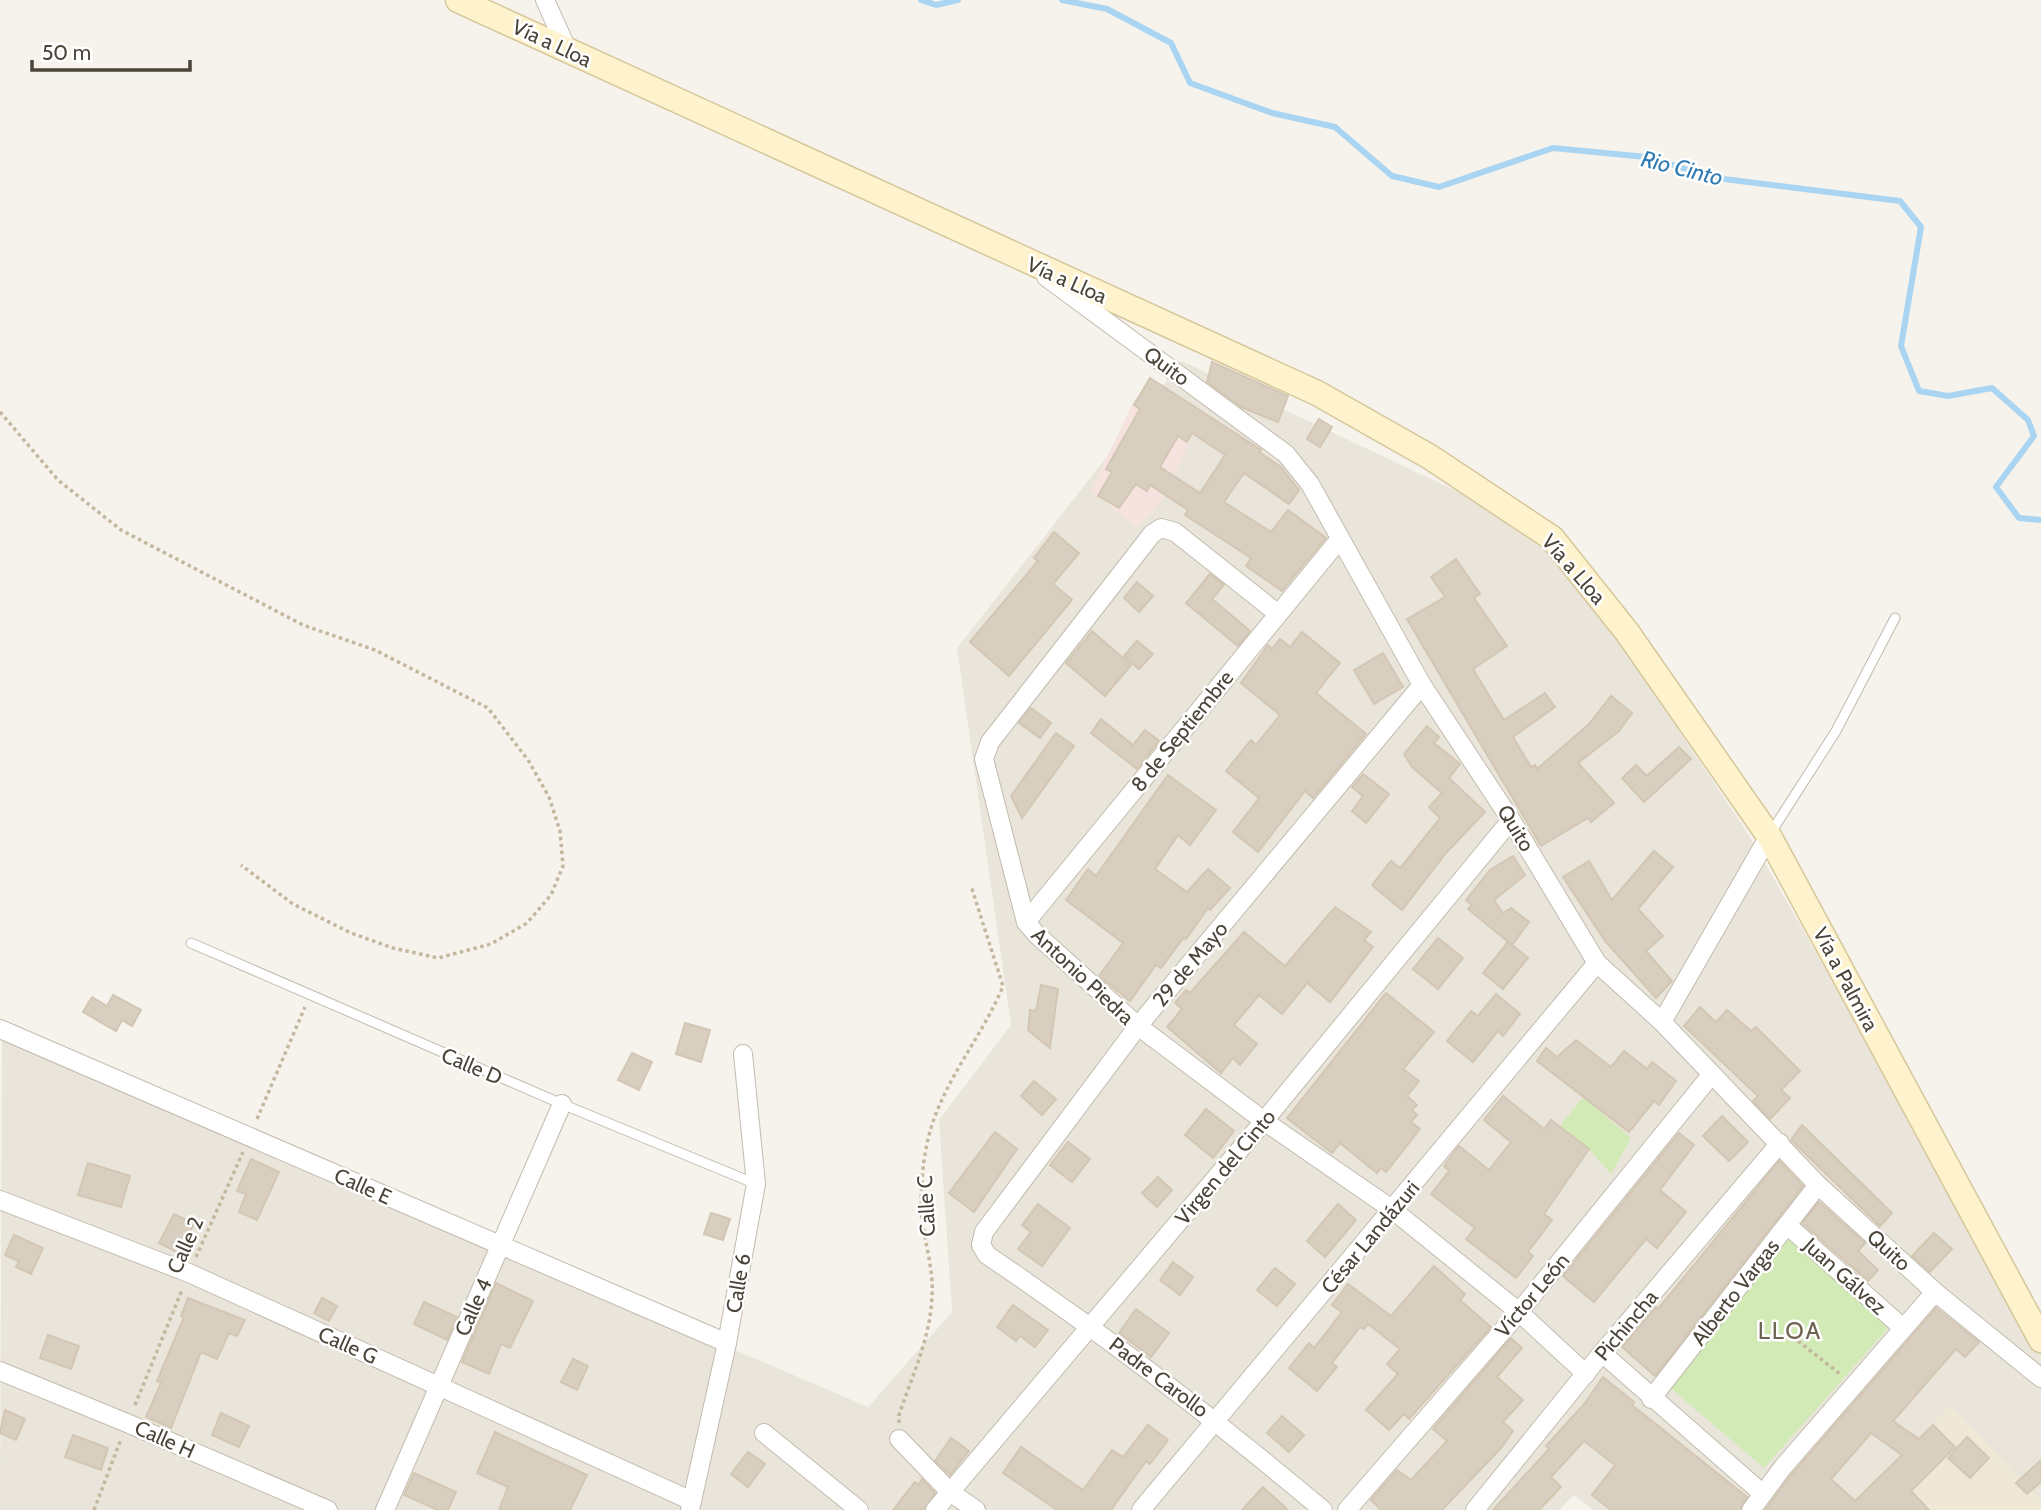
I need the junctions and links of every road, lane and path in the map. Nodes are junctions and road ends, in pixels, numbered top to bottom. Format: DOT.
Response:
graph roads {
  1 [pos="458,0"];
  2 [pos="545,0"];
  3 [pos="569,51"];
  4 [pos="1024,261"];
  5 [pos="0,412"];
  6 [pos="1339,540"];
  7 [pos="1277,613"];
  8 [pos="1895,618"];
  9 [pos="1627,632"];
  10 [pos="1422,685"];
  11 [pos="1511,820"];
  12 [pos="1769,836"];
  13 [pos="241,865"];
  14 [pos="971,886"];
  15 [pos="1026,922"];
  16 [pos="191,943"];
  17 [pos="1597,963"];
  18 [pos="310,996"];
  19 [pos="1662,1022"];
  20 [pos="1138,1026"];
  21 [pos="0,1029"];
  22 [pos="743,1054"];
  23 [pos="1712,1074"];
  24 [pos="562,1104"];
  25 [pos="1264,1121"];
  26 [pos="250,1136"];
  27 [pos="1780,1143"];
  28 [pos="756,1184"];
  29 [pos="1818,1185"];
  30 [pos="0,1200"];
  31 [pos="1393,1210"];
  32 [pos="1787,1225"];
  33 [pos="500,1247"];
  34 [pos="987,1255"];
  35 [pos="189,1273"];
  36 [pos="1935,1292"];
  37 [pos="1519,1312"];
  38 [pos="1090,1325"];
  39 [pos="1903,1328"];
  40 [pos="1798,1340"];
  41 [pos="2041,1340"];
  42 [pos="727,1343"];
  43 [pos="1602,1353"];
  44 [pos="0,1371"];
  45 [pos="1586,1374"];
  46 [pos="2041,1378"];
  47 [pos="437,1385"];
  48 [pos="1855,1386"];
  49 [pos="1651,1399"];
  50 [pos="1217,1421"];
  51 [pos="128,1423"];
  52 [pos="764,1433"];
  53 [pos="899,1439"];
  54 [pos="950,1492"];
  55 [pos="1763,1494"];
  56 [pos="691,1505"];
  57 [pos="94,1510"];
  58 [pos="328,1510"];
  59 [pos="384,1510"];
  60 [pos="859,1510"];
  61 [pos="934,1510"];
  62 [pos="976,1510"];
  63 [pos="1141,1510"];
  64 [pos="1324,1510"];
  65 [pos="1347,1510"];
  66 [pos="1475,1510"];
  67 [pos="1751,1510"];
  1 -- 3 [label="street, Vía a Lloa"];
  2 -- 3 [label="street"];
  3 -- 4 [label="street, Vía a Lloa"];
  4 -- 6 [label="street, Quito"];
  4 -- 9 [label="street, Vía a Lloa"];
  5 -- 13 [label="path"];
  6 -- 7 [label="street, 8 de Septiembre"];
  6 -- 10 [label="street, Quito"];
  7 -- 15 [label="street, 8 de Septiembre"];
  7 -- 15 [label="street, Antonio Piedra"];
  8 -- 12 [label="lane"];
  9 -- 12 [label="street, Vía a Palmira"];
  10 -- 11 [label="street, Quito"];
  10 -- 20 [label="street, 29 de Mayo"];
  11 -- 17 [label="street, Quito"];
  11 -- 25 [label="street, Virgen del Cinto"];
  12 -- 19 [label="street"];
  12 -- 41 [label="street, Vía a Palmira"];
  14 -- 53 [label="path, Calle C"];
  15 -- 20 [label="street, Antonio Piedra"];
  16 -- 18 [label="lane, Calle D"];
  17 -- 19 [label="street, Quito"];
  17 -- 31 [label="street, César Landázuri"];
  18 -- 24 [label="lane, Calle D"];
  18 -- 26 [label="path, Calle 2"];
  19 -- 23 [label="street, Quito"];
  20 -- 25 [label="street, Antonio Piedra"];
  20 -- 34 [label="street, 29 de Mayo"];
  21 -- 26 [label="street, Calle E"];
  22 -- 28 [label="street, Calle 6"];
  23 -- 27 [label="street, Quito"];
  23 -- 37 [label="street, Víctor León"];
  24 -- 28 [label="lane, Calle D"];
  24 -- 33 [label="street, Calle 4"];
  25 -- 31 [label="street, Antonio Piedra"];
  25 -- 38 [label="street, Virgen del Cinto"];
  26 -- 33 [label="street, Calle E"];
  26 -- 35 [label="path, Calle 2"];
  27 -- 29 [label="street, Quito"];
  27 -- 43 [label="street, Pichincha"];
  28 -- 42 [label="street, Calle 6"];
  29 -- 32 [label="street, Alberto Vargas"];
  29 -- 36 [label="street, Quito"];
  30 -- 35 [label="street, Calle G"];
  31 -- 37 [label="street, Antonio Piedra"];
  31 -- 50 [label="street, César Landázuri"];
  32 -- 39 [label="street, Juan Gálvez"];
  32 -- 49 [label="street, Alberto Vargas"];
  33 -- 42 [label="street, Calle E"];
  33 -- 47 [label="street, Calle 4"];
  34 -- 38 [label="street, Padre Carollo"];
  35 -- 47 [label="street, Calle G"];
  35 -- 51 [label="path, Calle 2"];
  36 -- 39 [label="street"];
  36 -- 46 [label="street, Quito"];
  37 -- 45 [label="street, Antonio Piedra"];
  37 -- 65 [label="street, Víctor León"];
  38 -- 50 [label="street, Padre Carollo"];
  38 -- 54 [label="street, Virgen del Cinto"];
  39 -- 48 [label="street"];
  40 -- 48 [label="path"];
  42 -- 56 [label="street, Calle 6"];
  43 -- 45 [label="street, Pichincha"];
  43 -- 49 [label="street"];
  44 -- 51 [label="street, Calle H"];
  45 -- 66 [label="street, Pichincha"];
  47 -- 56 [label="street, Calle G"];
  47 -- 59 [label="street, Calle 4"];
  48 -- 55 [label="street"];
  49 -- 55 [label="street"];
  50 -- 63 [label="street, César Landázuri"];
  50 -- 64 [label="street, Padre Carollo"];
  51 -- 57 [label="path, Calle 2"];
  51 -- 58 [label="street, Calle H"];
  52 -- 60 [label="street"];
  53 -- 54 [label="street"];
  54 -- 61 [label="street, Virgen del Cinto"];
  54 -- 62 [label="street"];
  55 -- 67 [label="street"];
}
